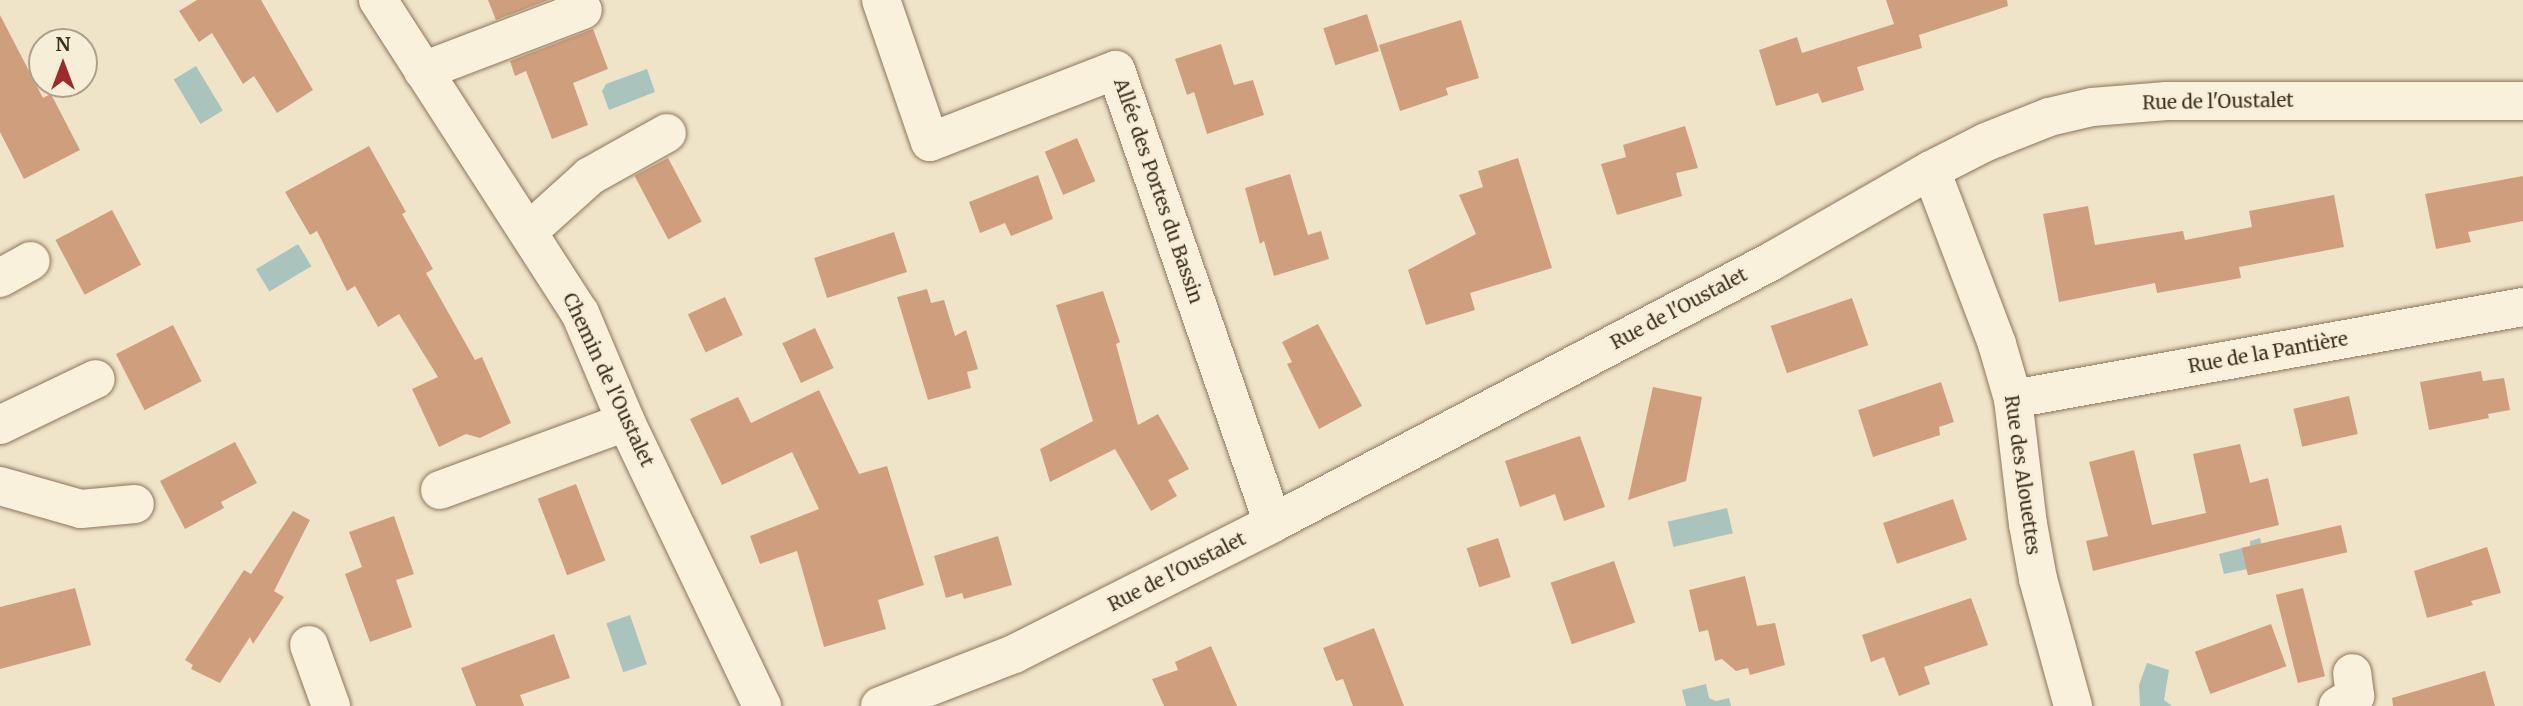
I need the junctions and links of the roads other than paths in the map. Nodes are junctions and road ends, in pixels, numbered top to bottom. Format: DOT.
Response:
graph roads {
  1 [pos="378,0"];
  2 [pos="881,0"];
  3 [pos="583,10"];
  4 [pos="424,71"];
  5 [pos="2523,101"];
  6 [pos="667,133"];
  7 [pos="1931,170"];
  8 [pos="528,231"];
  9 [pos="2523,307"];
  10 [pos="96,379"];
  11 [pos="2013,399"];
  12 [pos="626,422"];
  13 [pos="0,425"];
  14 [pos="0,486"];
  15 [pos="440,490"];
  16 [pos="135,504"];
  17 [pos="1273,523"];
  18 [pos="309,645"];
  19 [pos="331,706"];
  20 [pos="762,706"];
  21 [pos="880,706"];
  22 [pos="2073,706"];
  1 -- 4 [label="street, Chemin de l'Oustalet"];
  2 -- 17 [label="street, Allée des Portes du Bassin"];
  3 -- 4 [label="street"];
  4 -- 8 [label="street, Chemin de l'Oustalet"];
  5 -- 7 [label="street, Rue de l'Oustalet"];
  6 -- 8 [label="street"];
  7 -- 11 [label="street, Rue des Alouettes"];
  7 -- 17 [label="street, Rue de l'Oustalet"];
  8 -- 12 [label="street, Chemin de l'Oustalet"];
  9 -- 11 [label="street, Rue de la Pantière"];
  10 -- 13 [label="street"];
  11 -- 22 [label="street, Rue des Alouettes"];
  12 -- 15 [label="street"];
  12 -- 20 [label="street, Chemin de l'Oustalet"];
  14 -- 16 [label="street"];
  17 -- 21 [label="street, Rue de l'Oustalet"];
  18 -- 19 [label="street"];
}
